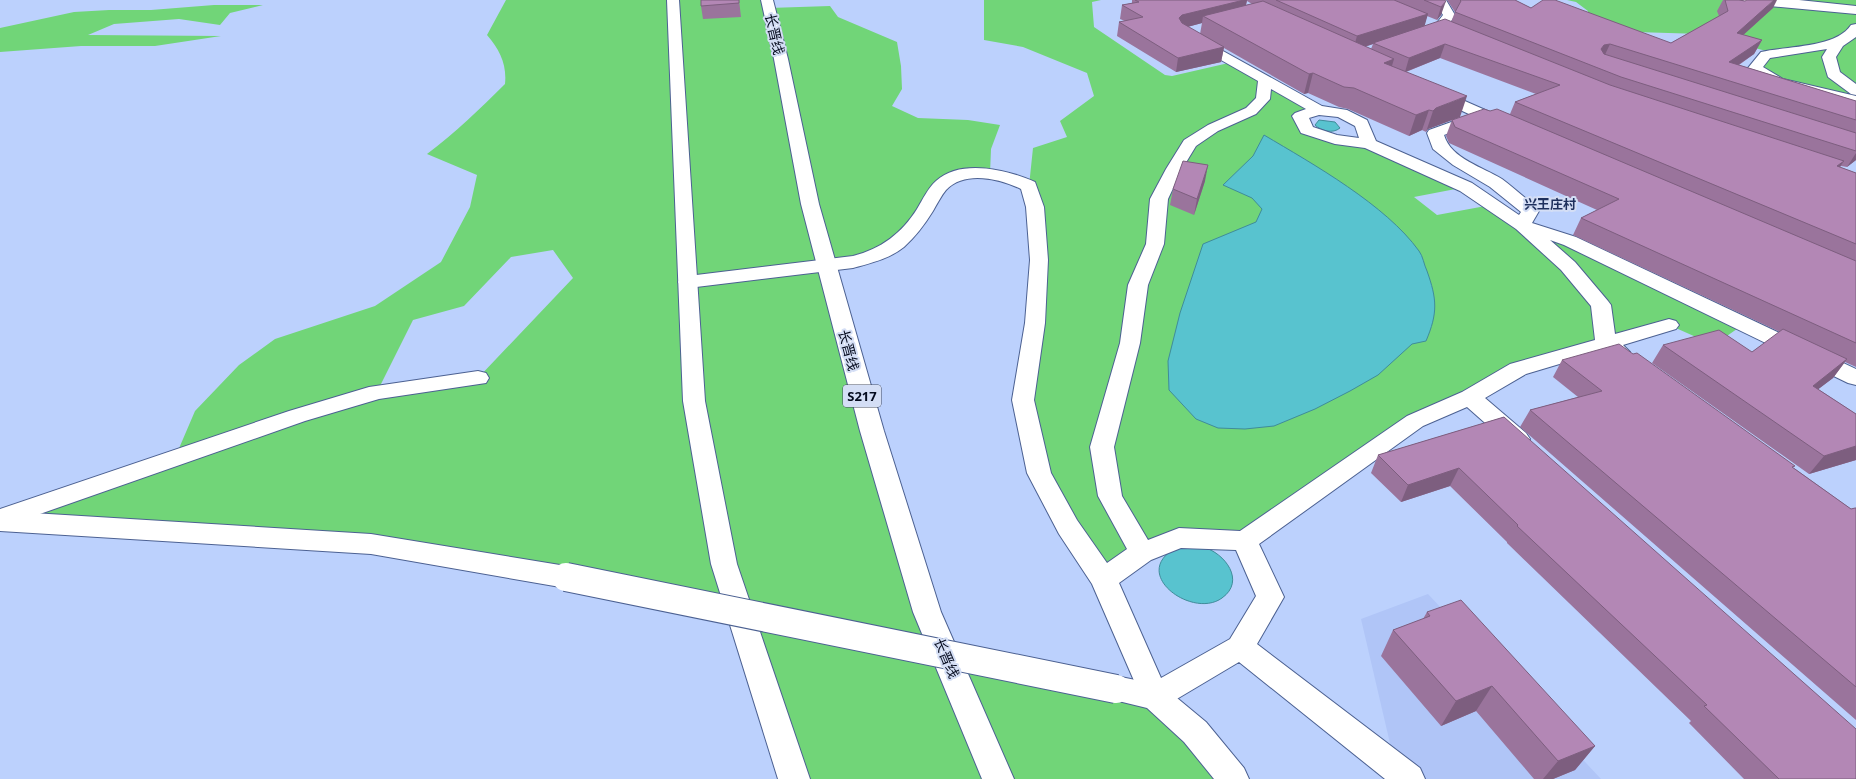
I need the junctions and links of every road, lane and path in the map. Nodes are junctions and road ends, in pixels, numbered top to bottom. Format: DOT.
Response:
graph roads {
  1 [pos="674,0"];
  2 [pos="767,0"];
  3 [pos="1436,0"];
  4 [pos="1749,0"];
  5 [pos="1856,10"];
  6 [pos="1856,28"];
  7 [pos="1200,29"];
  8 [pos="1469,39"];
  9 [pos="1838,43"];
  10 [pos="1265,80"];
  11 [pos="1422,88"];
  12 [pos="1856,91"];
  13 [pos="1856,100"];
  14 [pos="1318,110"];
  15 [pos="1485,115"];
  16 [pos="1516,129"];
  17 [pos="1369,144"];
  18 [pos="1522,225"];
  19 [pos="826,265"];
  20 [pos="688,282"];
  21 [pos="1669,325"];
  22 [pos="1606,343"];
  23 [pos="1638,366"];
  24 [pos="478,378"];
  25 [pos="1856,378"];
  26 [pos="1470,397"];
  27 [pos="1535,455"];
  28 [pos="0,520"];
  29 [pos="1245,541"];
  30 [pos="1142,553"];
  31 [pos="1104,580"];
  32 [pos="1240,647"];
  33 [pos="1156,697"];
  34 [pos="794,779"];
  35 [pos="998,779"];
  36 [pos="1232,779"];
  37 [pos="1409,779"];
  1 -- 20 [label="street"];
  2 -- 19 [label="street, 长晋线 / S217"];
  3 -- 8 [label="street"];
  4 -- 5 [label="street"];
  6 -- 9 [label="street"];
  7 -- 10 [label="street"];
  9 -- 12 [label="street"];
  9 -- 13 [label="street"];
  10 -- 14 [label="street"];
  10 -- 30 [label="street"];
  11 -- 15 [label="street"];
  14 -- 17 [label="street"];
  14 -- 17 [label="street"];
  15 -- 16 [label="street"];
  15 -- 18 [label="street"];
  17 -- 18 [label="street"];
  18 -- 22 [label="street"];
  18 -- 25 [label="street"];
  19 -- 20 [label="street"];
  19 -- 31 [label="street"];
  19 -- 35 [label="street, 长晋线 / S217"];
  20 -- 34 [label="street"];
  21 -- 22 [label="street"];
  22 -- 23 [label="street"];
  22 -- 26 [label="street"];
  24 -- 28 [label="street"];
  26 -- 27 [label="street"];
  26 -- 29 [label="street"];
  28 -- 33 [label="street, bridge"];
  29 -- 30 [label="street"];
  29 -- 32 [label="street"];
  30 -- 31 [label="street"];
  31 -- 33 [label="street"];
  32 -- 33 [label="street"];
  32 -- 37 [label="street"];
  33 -- 36 [label="street"];
}
